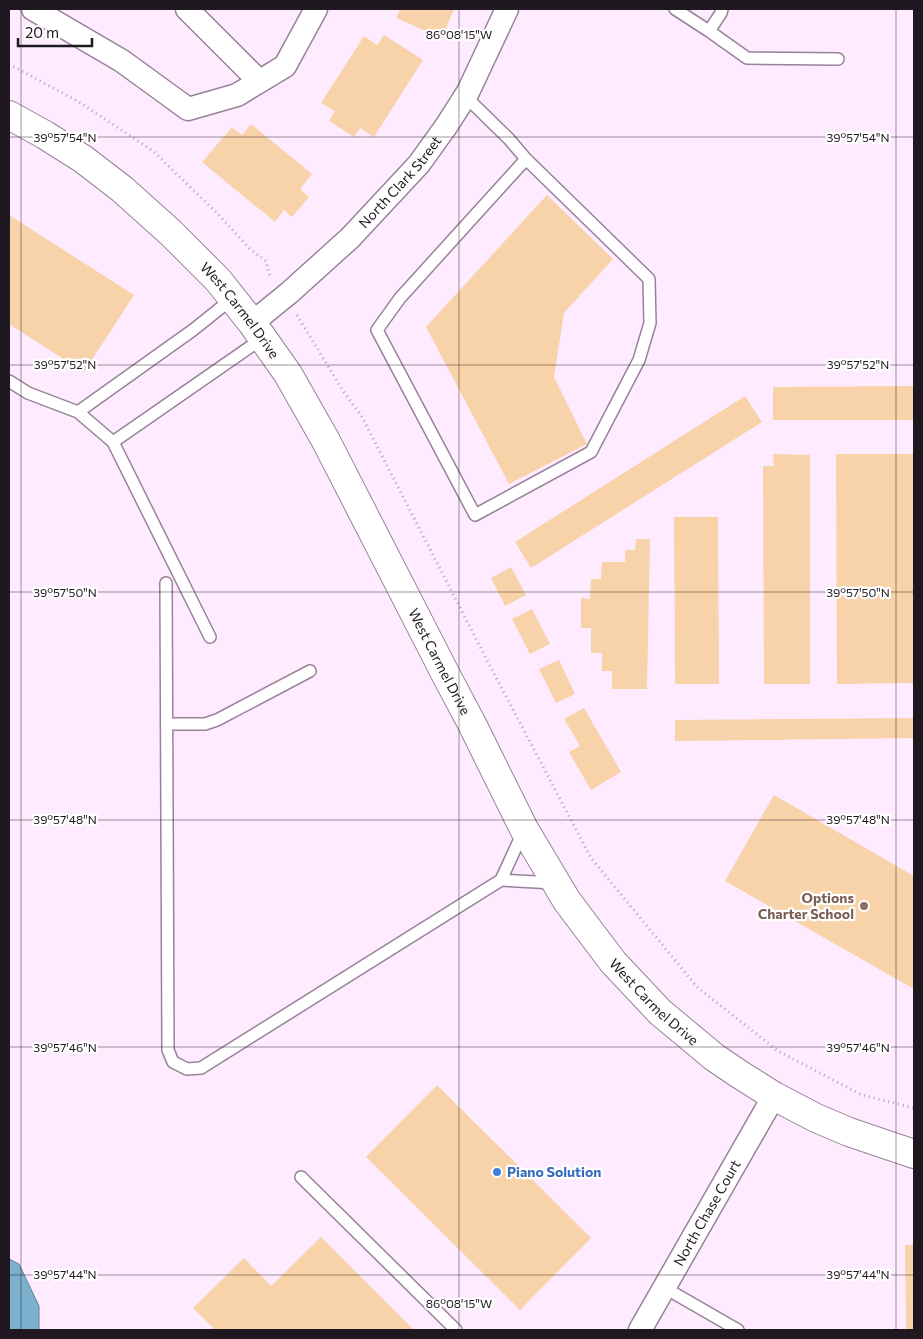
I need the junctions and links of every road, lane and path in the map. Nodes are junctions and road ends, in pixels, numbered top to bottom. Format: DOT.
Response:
graph roads {
  1 [pos="33,9"];
  2 [pos="187,9"];
  3 [pos="316,9"];
  4 [pos="507,9"];
  5 [pos="675,9"];
  6 [pos="722,9"];
  7 [pos="709,31"];
  8 [pos="838,59"];
  9 [pos="259,81"];
  10 [pos="464,96"];
  11 [pos="9,115"];
  12 [pos="526,159"];
  13 [pos="233,298"];
  14 [pos="257,330"];
  15 [pos="9,381"];
  16 [pos="78,412"];
  17 [pos="113,442"];
  18 [pos="166,582"];
  19 [pos="210,637"];
  20 [pos="310,671"];
  21 [pos="167,724"];
  22 [pos="524,829"];
  23 [pos="591,858"];
  24 [pos="501,880"];
  25 [pos="556,883"];
  26 [pos="774,1096"];
  27 [pos="914,1108"];
  28 [pos="914,1154"];
  29 [pos="301,1178"];
  30 [pos="665,1288"];
  31 [pos="456,1330"];
  32 [pos="640,1330"];
  33 [pos="738,1330"];
  1 -- 9 [label="street"];
  2 -- 9 [label="street"];
  3 -- 9 [label="street"];
  4 -- 10 [label="street, North Clark Street"];
  5 -- 7 [label="lane"];
  6 -- 7 [label="lane"];
  7 -- 8 [label="lane"];
  10 -- 12 [label="lane"];
  10 -- 14 [label="street, North Clark Street"];
  11 -- 13 [label="street, West Carmel Drive"];
  12 -- 12 [label="lane"];
  13 -- 14 [label="street, West Carmel Drive"];
  13 -- 16 [label="lane"];
  14 -- 17 [label="lane"];
  14 -- 22 [label="street, West Carmel Drive"];
  15 -- 16 [label="lane"];
  16 -- 17 [label="lane"];
  17 -- 19 [label="lane"];
  18 -- 21 [label="lane"];
  20 -- 21 [label="lane"];
  21 -- 24 [label="lane"];
  22 -- 24 [label="lane"];
  22 -- 25 [label="street, West Carmel Drive"];
  23 -- 27 [label="path"];
  24 -- 25 [label="lane"];
  25 -- 26 [label="street, West Carmel Drive"];
  26 -- 28 [label="street, West Carmel Drive"];
  26 -- 30 [label="street, North Chase Court"];
  29 -- 31 [label="lane"];
  30 -- 32 [label="street, North Chase Court"];
  30 -- 33 [label="lane"];
}
